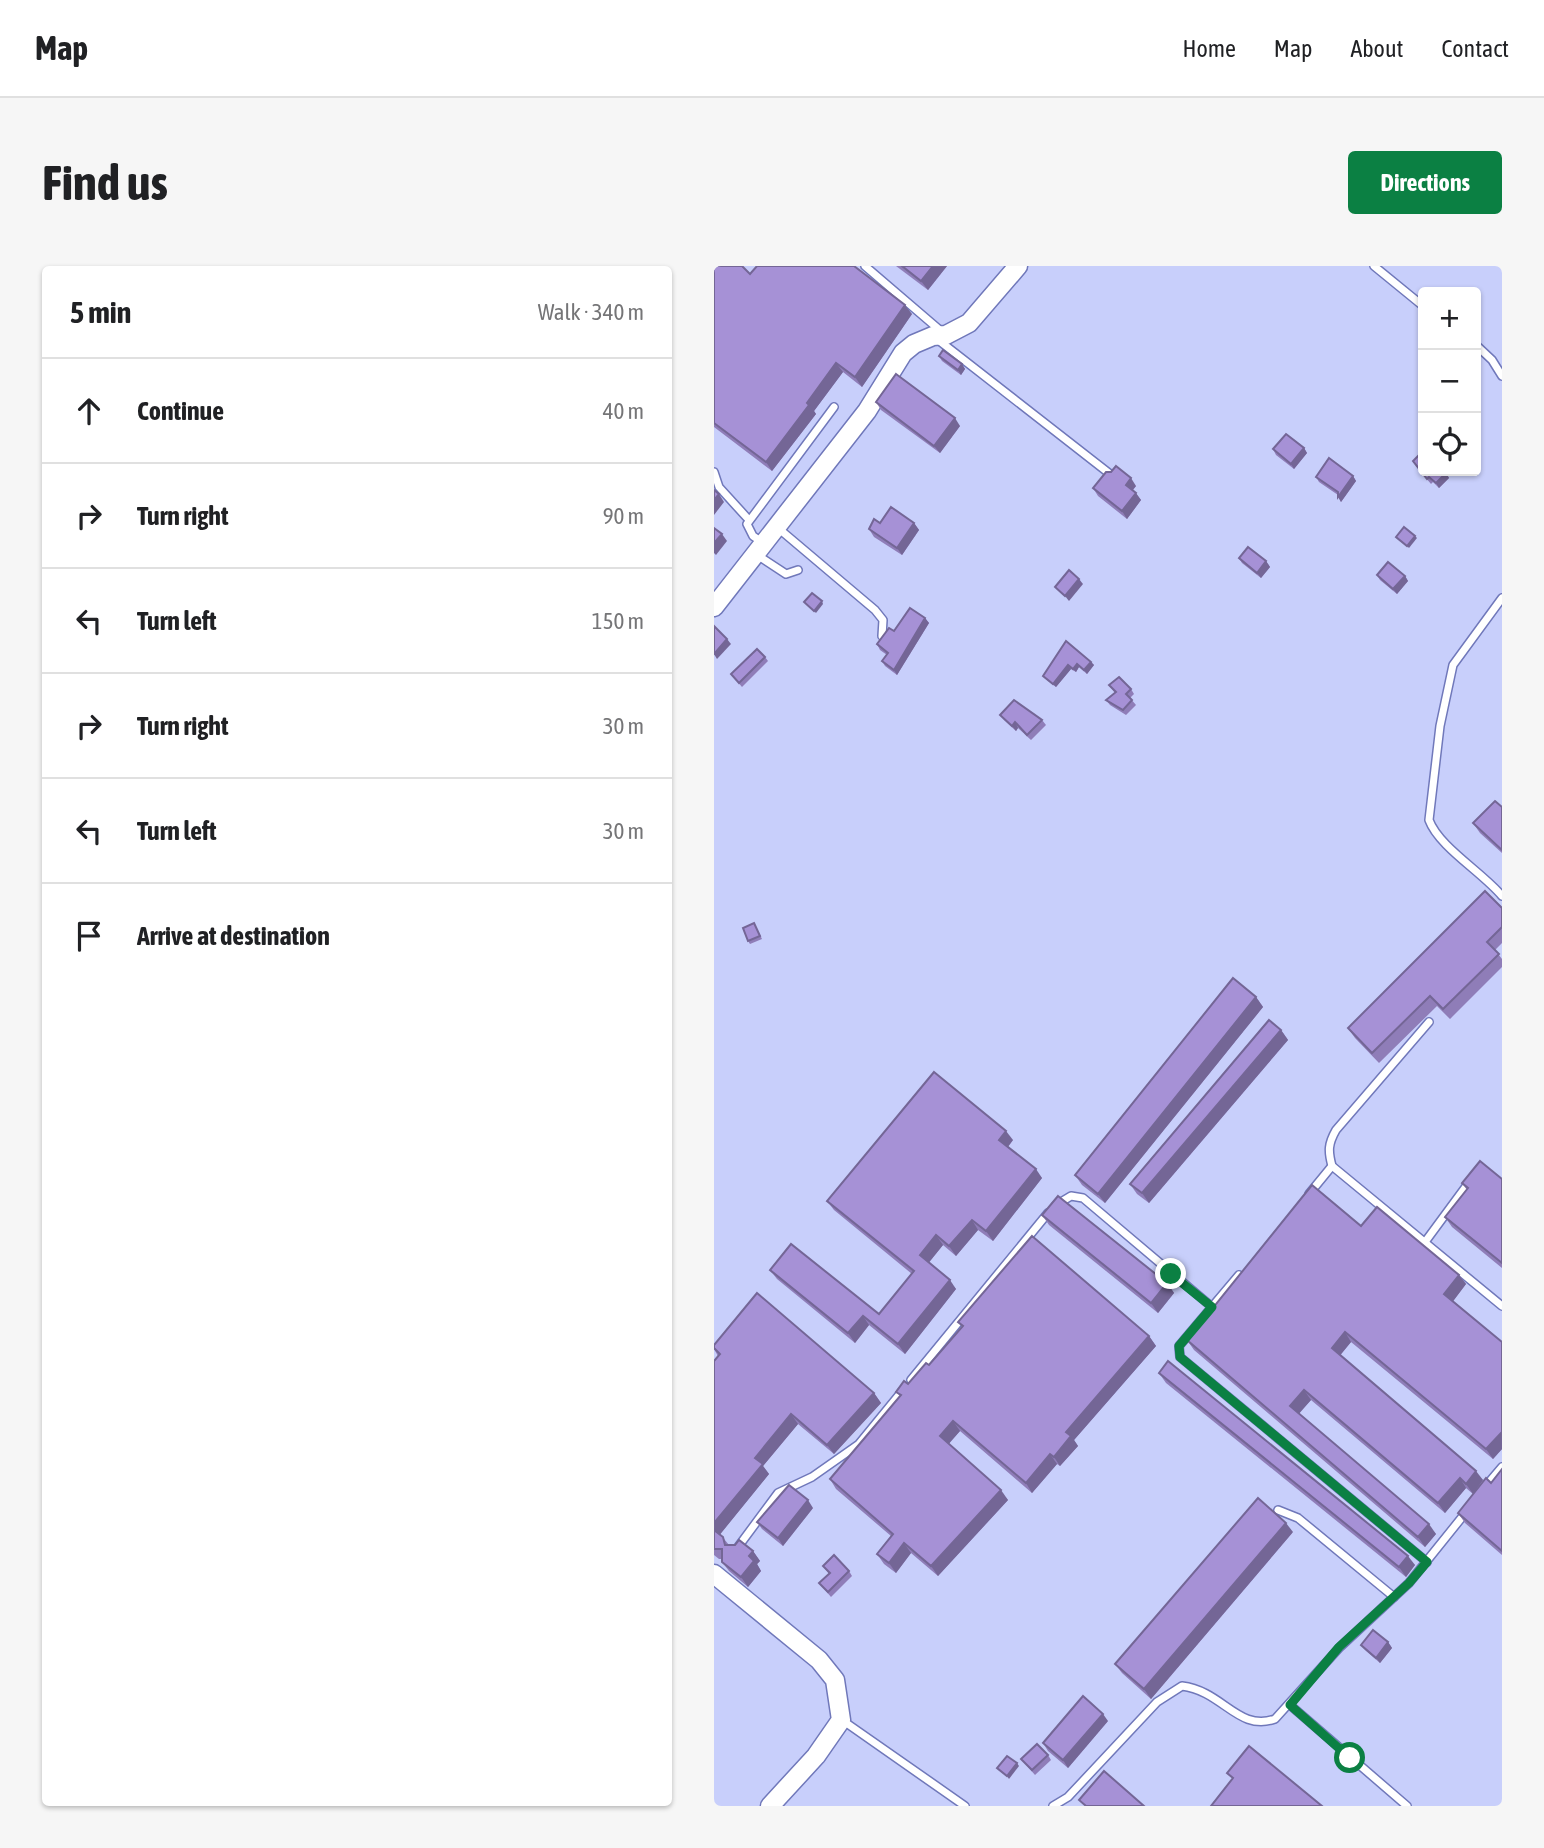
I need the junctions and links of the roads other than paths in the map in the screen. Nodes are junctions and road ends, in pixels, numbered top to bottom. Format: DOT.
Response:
graph roads {
  1 [pos="865,266"];
  2 [pos="1017,266"];
  3 [pos="1374,266"];
  4 [pos="1418,302"];
  5 [pos="940,336"];
  6 [pos="1481,350"];
  7 [pos="1502,376"];
  8 [pos="834,407"];
  9 [pos="714,472"];
  10 [pos="1110,474"];
  11 [pos="749,520"];
  12 [pos="778,528"];
  13 [pos="761,550"];
  14 [pos="798,570"];
  15 [pos="1502,598"];
  16 [pos="714,607"];
  17 [pos="882,636"];
  18 [pos="1502,896"];
  19 [pos="1429,1022"];
  20 [pos="1332,1166"];
  21 [pos="1475,1174"];
  22 [pos="1307,1196"];
  23 [pos="1425,1242"];
  24 [pos="1246,1267"];
  25 [pos="1502,1306"];
  26 [pos="1212,1307"];
  27 [pos="1502,1467"];
  28 [pos="1278,1510"];
  29 [pos="736,1550"];
  30 [pos="1427,1562"];
  31 [pos="716,1573"];
  32 [pos="1394,1597"];
  33 [pos="1290,1705"];
  34 [pos="841,1720"];
  35 [pos="770,1806"];
  36 [pos="965,1806"];
  37 [pos="1053,1806"];
  38 [pos="1407,1806"];
  1 -- 5 [label="lane"];
  2 -- 5 [label="street"];
  3 -- 4 [label="lane"];
  5 -- 10 [label="lane"];
  5 -- 12 [label="street"];
  6 -- 7 [label="lane"];
  8 -- 11 [label="lane"];
  9 -- 11 [label="lane"];
  11 -- 13 [label="lane"];
  12 -- 13 [label="street"];
  12 -- 17 [label="lane"];
  13 -- 14 [label="lane"];
  13 -- 16 [label="street"];
  15 -- 18 [label="lane"];
  19 -- 20 [label="lane"];
  20 -- 22 [label="lane"];
  20 -- 23 [label="lane"];
  21 -- 23 [label="lane"];
  23 -- 25 [label="lane"];
  24 -- 26 [label="lane"];
  26 -- 29 [label="lane"];
  26 -- 30 [label="lane"];
  27 -- 30 [label="lane"];
  28 -- 32 [label="lane"];
  30 -- 32 [label="lane"];
  31 -- 34 [label="street"];
  32 -- 33 [label="lane"];
  33 -- 37 [label="lane"];
  33 -- 38 [label="lane"];
  34 -- 35 [label="street"];
  34 -- 36 [label="lane"];
}
